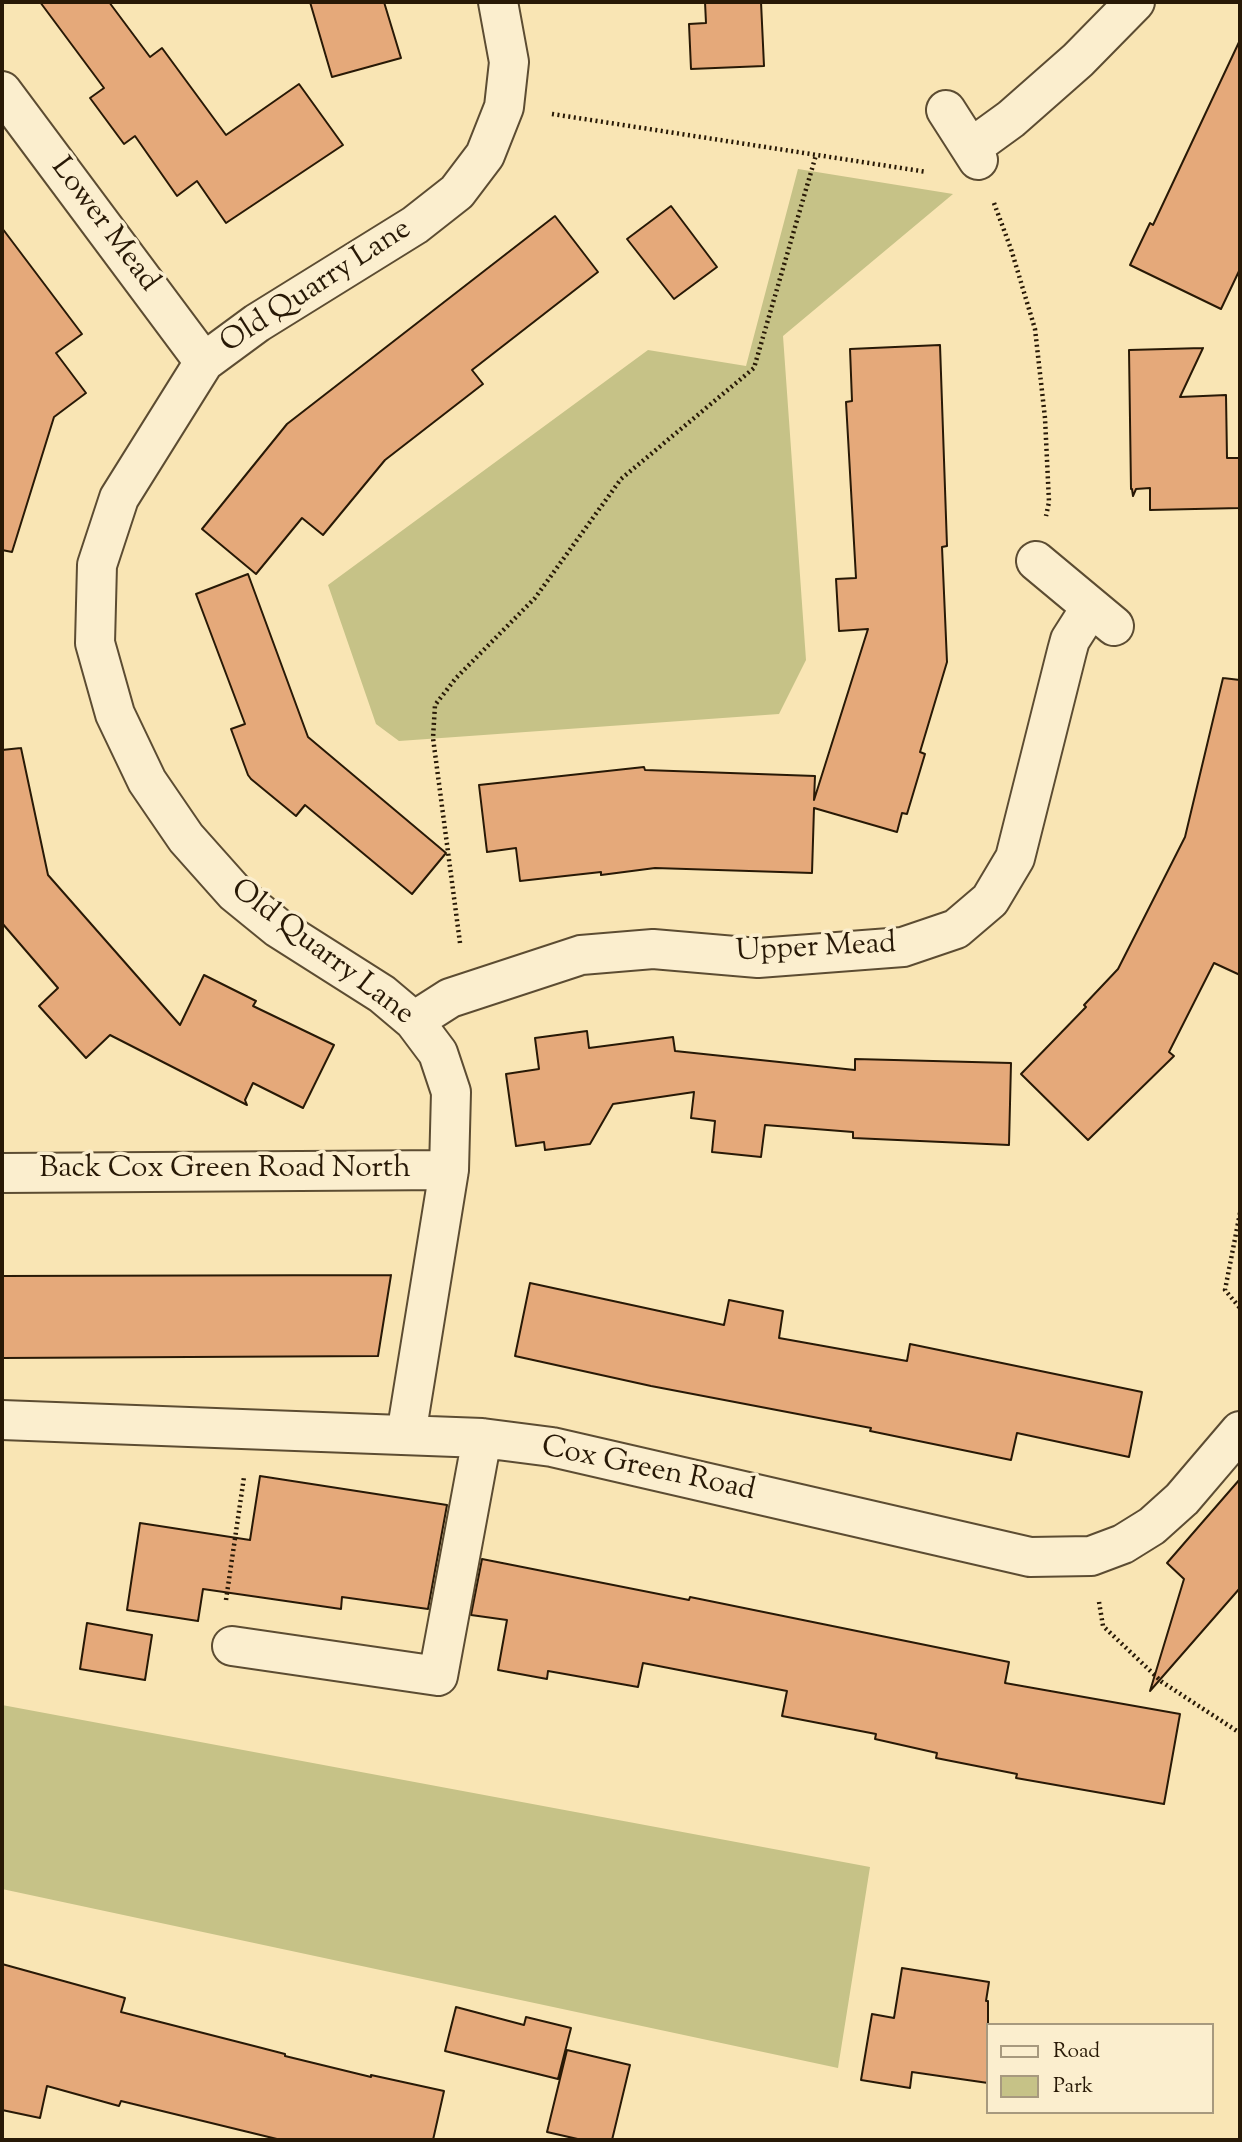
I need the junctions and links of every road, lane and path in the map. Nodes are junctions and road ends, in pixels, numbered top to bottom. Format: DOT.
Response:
graph roads {
  1 [pos="498,2"];
  2 [pos="1135,2"];
  3 [pos="2,91"];
  4 [pos="504,107"];
  5 [pos="946,110"];
  6 [pos="975,154"];
  7 [pos="816,155"];
  8 [pos="204,362"];
  9 [pos="1036,562"];
  10 [pos="467,992"];
  11 [pos="414,1021"];
  12 [pos="449,1170"];
  13 [pos="2,1173"];
  14 [pos="1240,1213"];
  15 [pos="1240,1308"];
  16 [pos="2,1420"];
  17 [pos="251,1429"];
  18 [pos="1240,1431"];
  19 [pos="406,1435"];
  20 [pos="482,1438"];
  21 [pos="1091,1556"];
  22 [pos="232,1646"];
  23 [pos="1240,1733"];
  1 -- 4 [label="street, Old Quarry Lane"];
  2 -- 6 [label="street"];
  3 -- 8 [label="street, Lower Mead"];
  4 -- 7 [label="path"];
  4 -- 8 [label="street, Old Quarry Lane"];
  5 -- 6 [label="street"];
  6 -- 7 [label="path"];
  6 -- 9 [label="path"];
  7 -- 10 [label="path"];
  8 -- 11 [label="street, Old Quarry Lane"];
  9 -- 10 [label="street, Upper Mead"];
  10 -- 11 [label="street, Upper Mead"];
  11 -- 12 [label="street, Old Quarry Lane"];
  12 -- 13 [label="street, Back Cox Green Road North"];
  12 -- 19 [label="street, Old Quarry Lane"];
  14 -- 15 [label="path"];
  16 -- 17 [label="street, Cox Green Road"];
  17 -- 19 [label="street, Cox Green Road"];
  17 -- 22 [label="path"];
  18 -- 21 [label="street, Cox Green Road"];
  19 -- 20 [label="street, Cox Green Road"];
  20 -- 21 [label="street, Cox Green Road"];
  20 -- 22 [label="street"];
  21 -- 23 [label="path"];
}
